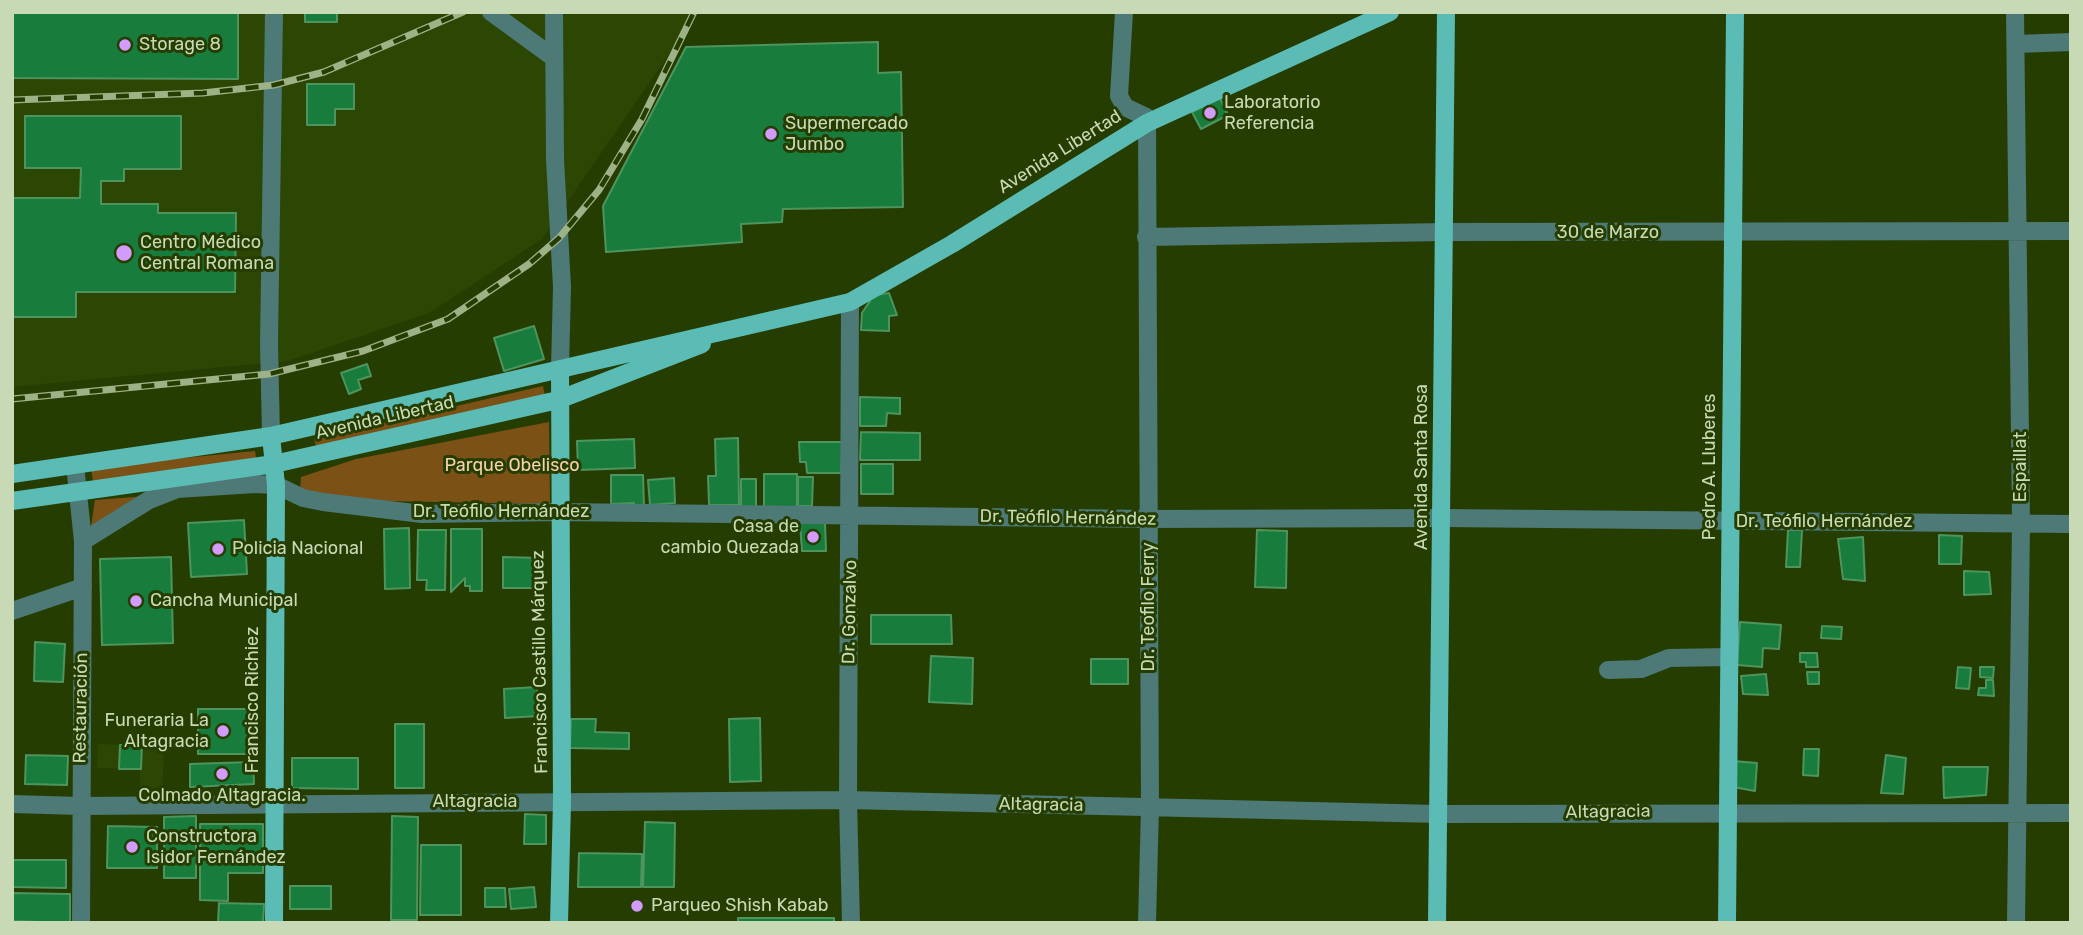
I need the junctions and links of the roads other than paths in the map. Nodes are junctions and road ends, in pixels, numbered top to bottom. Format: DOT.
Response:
graph roads {
  1 [pos="274,12"];
  2 [pos="491,12"];
  3 [pos="554,12"];
  4 [pos="1124,12"];
  5 [pos="1390,12"];
  6 [pos="1446,12"];
  7 [pos="1735,12"];
  8 [pos="2015,12"];
  9 [pos="2071,42"];
  10 [pos="2016,44"];
  11 [pos="554,58"];
  12 [pos="1147,123"];
  13 [pos="2020,230"];
  14 [pos="2071,231"];
  15 [pos="1444,232"];
  16 [pos="1731,233"];
  17 [pos="1146,237"];
  18 [pos="850,302"];
  19 [pos="754,324"];
  20 [pos="560,369"];
  21 [pos="558,400"];
  22 [pos="271,436"];
  23 [pos="274,464"];
  24 [pos="75,465"];
  25 [pos="12,474"];
  26 [pos="276,485"];
  27 [pos="78,494"];
  28 [pos="12,501"];
  29 [pos="559,512"];
  30 [pos="851,515"];
  31 [pos="1443,518"];
  32 [pos="1149,519"];
  33 [pos="1732,522"];
  34 [pos="2021,524"];
  35 [pos="2071,524"];
  36 [pos="83,541"];
  37 [pos="83,587"];
  38 [pos="12,611"];
  39 [pos="1729,657"];
  40 [pos="1608,670"];
  41 [pos="848,800"];
  42 [pos="562,802"];
  43 [pos="275,803"];
  44 [pos="12,804"];
  45 [pos="80,807"];
  46 [pos="1150,807"];
  47 [pos="1726,811"];
  48 [pos="2018,812"];
  49 [pos="2071,813"];
  50 [pos="1438,814"];
  51 [pos="81,923"];
  52 [pos="274,923"];
  53 [pos="559,923"];
  54 [pos="851,923"];
  55 [pos="1147,923"];
  56 [pos="1437,923"];
  57 [pos="1727,923"];
  58 [pos="2016,923"];
  1 -- 22 [label="street"];
  2 -- 11 [label="street"];
  3 -- 11 [label="street"];
  4 -- 12 [label="street"];
  5 -- 12 [label="main road, Avenida Libertad"];
  6 -- 15 [label="main road, Avenida Santa Rosa"];
  7 -- 16 [label="main road, Pedro A. Lluberes"];
  8 -- 10 [label="street, Espaillat"];
  9 -- 10 [label="street"];
  10 -- 13 [label="street, Espaillat"];
  11 -- 20 [label="street"];
  12 -- 17 [label="street, Dr. Teofilo Ferry"];
  12 -- 18 [label="main road, Avenida Libertad"];
  13 -- 14 [label="street, 30 de Marzo"];
  13 -- 16 [label="street, 30 de Marzo"];
  13 -- 34 [label="street, Espaillat"];
  15 -- 16 [label="street, 30 de Marzo"];
  15 -- 17 [label="street, 30 de Marzo"];
  15 -- 31 [label="main road, Avenida Santa Rosa"];
  16 -- 33 [label="main road, Pedro A. Lluberes"];
  17 -- 32 [label="street, Dr. Teofilo Ferry"];
  18 -- 19 [label="main road, Avenida Libertad"];
  18 -- 30 [label="street, Dr. Gonzalvo"];
  19 -- 20 [label="main road, Avenida Libertad"];
  19 -- 21 [label="main road, Avenida Libertad"];
  20 -- 21 [label="main road, Francisco Castillo Márquez"];
  20 -- 22 [label="main road, Avenida Libertad"];
  21 -- 23 [label="main road, Avenida Libertad"];
  21 -- 29 [label="main road, Francisco Castillo Márquez"];
  22 -- 23 [label="main road, Francisco Richiez"];
  22 -- 24 [label="main road, Avenida Libertad"];
  23 -- 26 [label="main road, Francisco Richiez"];
  23 -- 27 [label="main road, Avenida Libertad"];
  24 -- 25 [label="main road, Avenida Libertad"];
  24 -- 27 [label="street, Restauración"];
  26 -- 29 [label="street, Dr. Teófilo Hernández"];
  26 -- 36 [label="street, Dr. Teófilo Hernández"];
  26 -- 43 [label="main road, Francisco Richiez"];
  27 -- 28 [label="main road, Avenida Libertad"];
  27 -- 36 [label="street, Restauración"];
  29 -- 30 [label="street, Dr. Teófilo Hernández"];
  29 -- 42 [label="main road, Francisco Castillo Márquez"];
  30 -- 32 [label="street, Dr. Teófilo Hernández"];
  30 -- 41 [label="street, Dr. Gonzalvo"];
  31 -- 32 [label="street, Dr. Teófilo Hernández"];
  31 -- 33 [label="street, Dr. Teófilo Hernández"];
  31 -- 50 [label="main road, Avenida Santa Rosa"];
  32 -- 46 [label="street, Dr. Teofilo Ferry"];
  33 -- 34 [label="street, Dr. Teófilo Hernández"];
  33 -- 39 [label="main road, Pedro A. Lluberes"];
  34 -- 35 [label="street, Dr. Teófilo Hernández"];
  34 -- 48 [label="street, Espaillat"];
  36 -- 37 [label="street, Restauración"];
  37 -- 38 [label="street"];
  37 -- 45 [label="street, Restauración"];
  39 -- 40 [label="street"];
  39 -- 47 [label="main road, Pedro A. Lluberes"];
  41 -- 42 [label="street, Altagracia"];
  41 -- 46 [label="street, Altagracia"];
  41 -- 54 [label="street, Dr. Gonzalvo"];
  42 -- 43 [label="street, Altagracia"];
  42 -- 53 [label="main road, Francisco Castillo Márquez"];
  43 -- 45 [label="street, Altagracia"];
  43 -- 52 [label="main road, Francisco Richiez"];
  44 -- 45 [label="street, Altagracia"];
  45 -- 51 [label="street, Restauración"];
  46 -- 50 [label="street, Altagracia"];
  46 -- 55 [label="street, Dr. Teofilo Ferry"];
  47 -- 48 [label="street, Altagracia"];
  47 -- 50 [label="street, Altagracia"];
  47 -- 57 [label="main road, Pedro A. Lluberes"];
  48 -- 49 [label="street, Altagracia"];
  48 -- 58 [label="street, Espaillat"];
  50 -- 56 [label="main road, Avenida Santa Rosa"];
}
